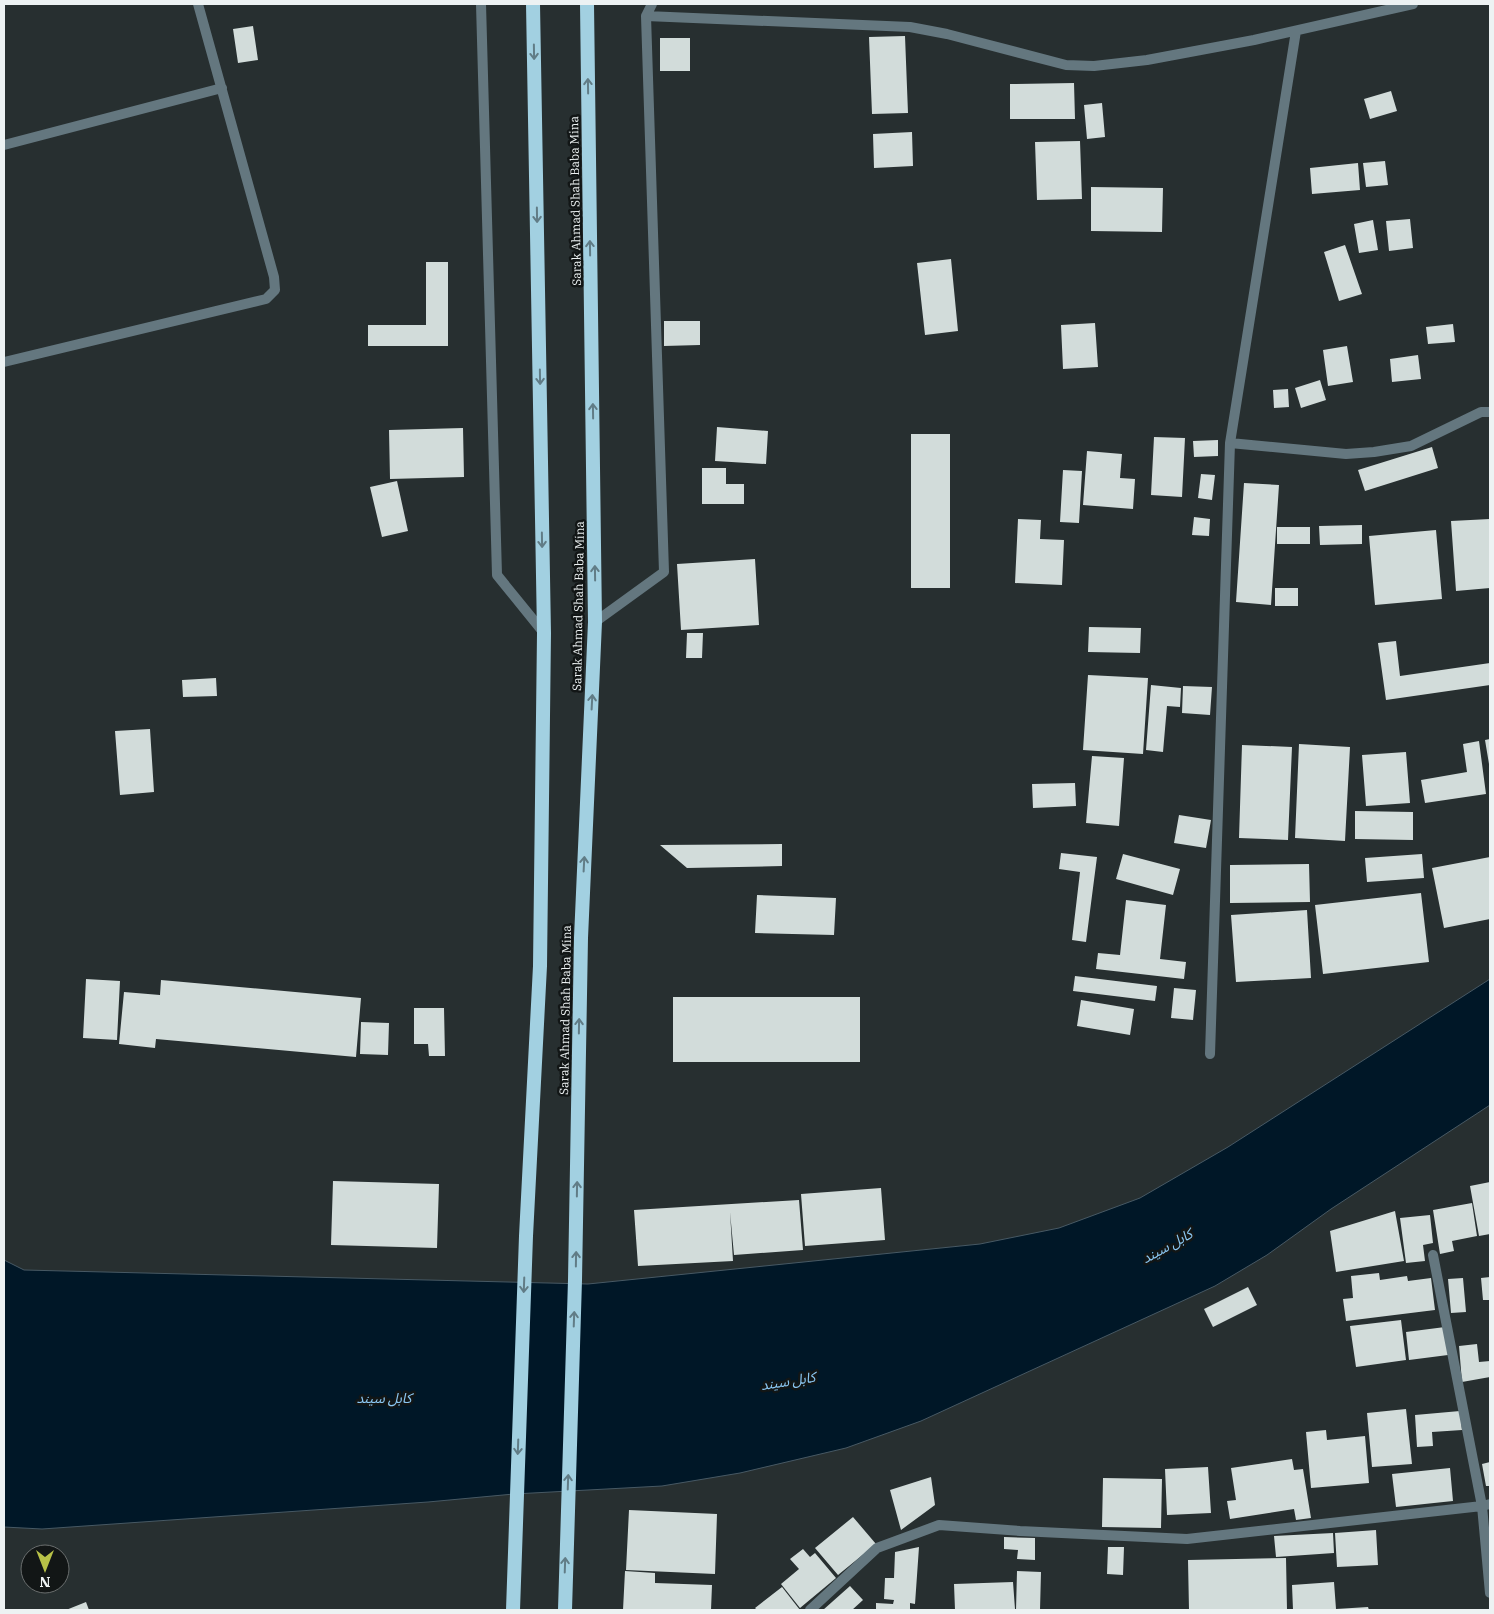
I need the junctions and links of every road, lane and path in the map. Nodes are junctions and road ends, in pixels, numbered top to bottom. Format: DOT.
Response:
graph roads {
  1 [pos="198,4"];
  2 [pos="481,4"];
  3 [pos="533,4"];
  4 [pos="587,4"];
  5 [pos="652,4"];
  6 [pos="1413,4"];
  7 [pos="646,16"];
  8 [pos="1296,31"];
  9 [pos="222,88"];
  10 [pos="4,145"];
  11 [pos="4,362"];
  12 [pos="1490,412"];
  13 [pos="1230,443"];
  14 [pos="595,622"];
  15 [pos="544,634"];
  16 [pos="1210,1054"];
  17 [pos="1433,1255"];
  18 [pos="1486,1505"];
  19 [pos="1490,1593"];
  20 [pos="513,1604"];
  21 [pos="564,1605"];
  22 [pos="810,1610"];
  1 -- 9 [label="street"];
  2 -- 15 [label="street"];
  3 -- 15 [label="highway, one-way"];
  14 -- 4 [label="highway, Sarak Ahmad Shah Baba Mina, one-way"];
  5 -- 7 [label="street"];
  6 -- 8 [label="street"];
  7 -- 8 [label="street"];
  7 -- 14 [label="street"];
  8 -- 13 [label="street"];
  9 -- 10 [label="street"];
  9 -- 11 [label="street"];
  12 -- 13 [label="street"];
  13 -- 16 [label="street"];
  21 -- 14 [label="highway, Sarak Ahmad Shah Baba Mina, one-way"];
  15 -- 20 [label="highway, one-way"];
  17 -- 18 [label="street"];
  18 -- 19 [label="street"];
  18 -- 22 [label="street"];
}
